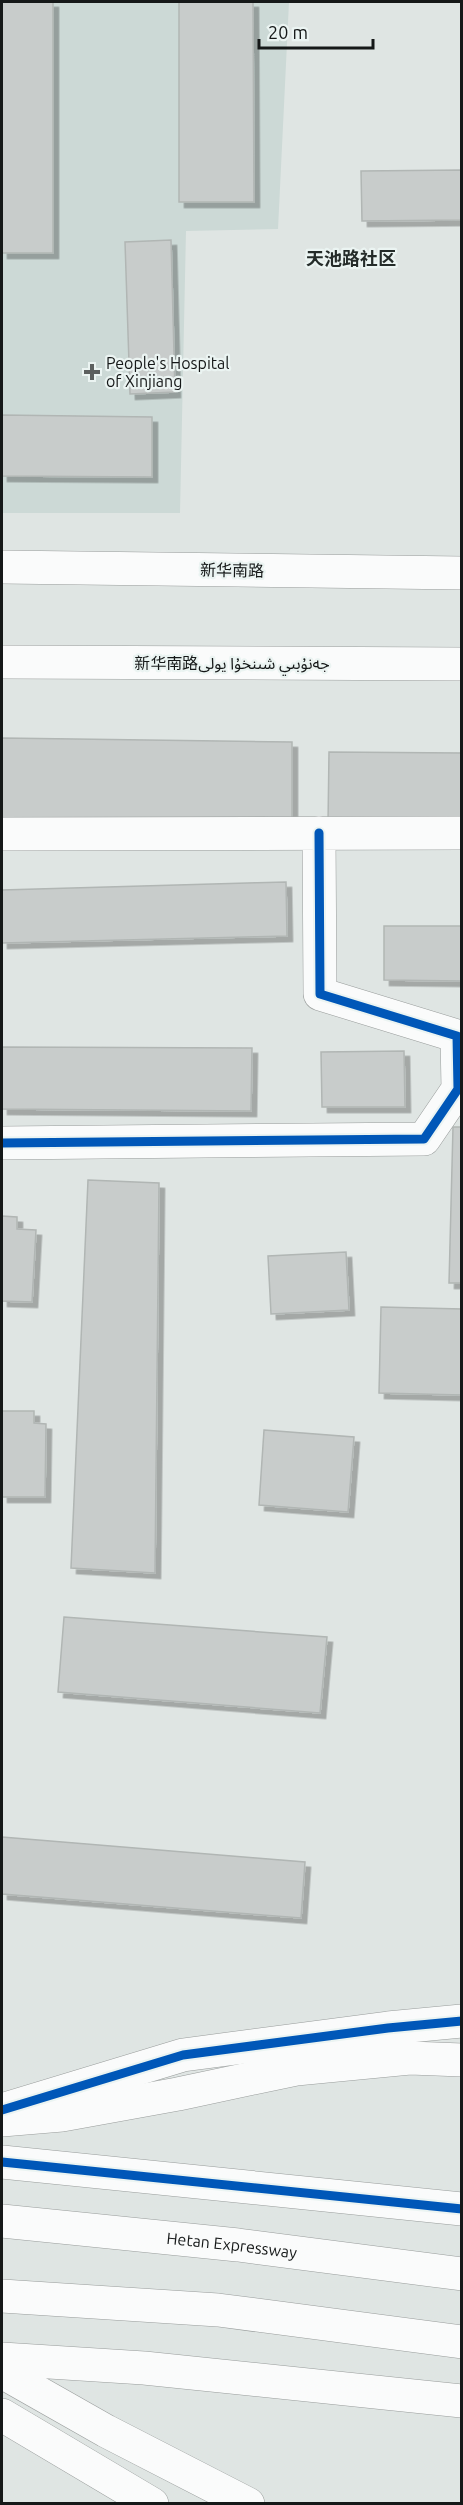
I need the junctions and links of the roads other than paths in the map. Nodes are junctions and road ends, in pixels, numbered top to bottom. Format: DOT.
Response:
graph roads {
  1 [pos="2,567"];
  2 [pos="462,573"];
  3 [pos="2,662"];
  4 [pos="462,664"];
  5 [pos="319,833"];
  6 [pos="462,833"];
  7 [pos="2,834"];
  8 [pos="2,1143"];
  9 [pos="462,2021"];
  10 [pos="462,2061"];
  11 [pos="2,2110"];
  12 [pos="2,2120"];
  13 [pos="2,2162"];
  14 [pos="462,2209"];
  15 [pos="2,2221"];
  16 [pos="462,2274"];
  17 [pos="2,2296"];
  18 [pos="462,2342"];
  19 [pos="2,2359"];
  20 [pos="2,2372"];
  21 [pos="462,2401"];
  22 [pos="2,2415"];
  23 [pos="152,2504"];
  24 [pos="248,2504"];
  1 -- 2 [label="main road, 新华南路"];
  3 -- 4 [label="main road, 新华南路جەنۇبىي شىنخۇا يولى"];
  5 -- 6 [label="main road"];
  5 -- 7 [label="main road"];
  5 -- 8 [label="main road"];
  9 -- 11 [label="main road"];
  10 -- 12 [label="main road"];
  13 -- 14 [label="main road"];
  15 -- 16 [label="main road, Hetan Expressway"];
  17 -- 18 [label="main road"];
  19 -- 21 [label="main road"];
  20 -- 24 [label="main road"];
  22 -- 23 [label="main road"];
}
